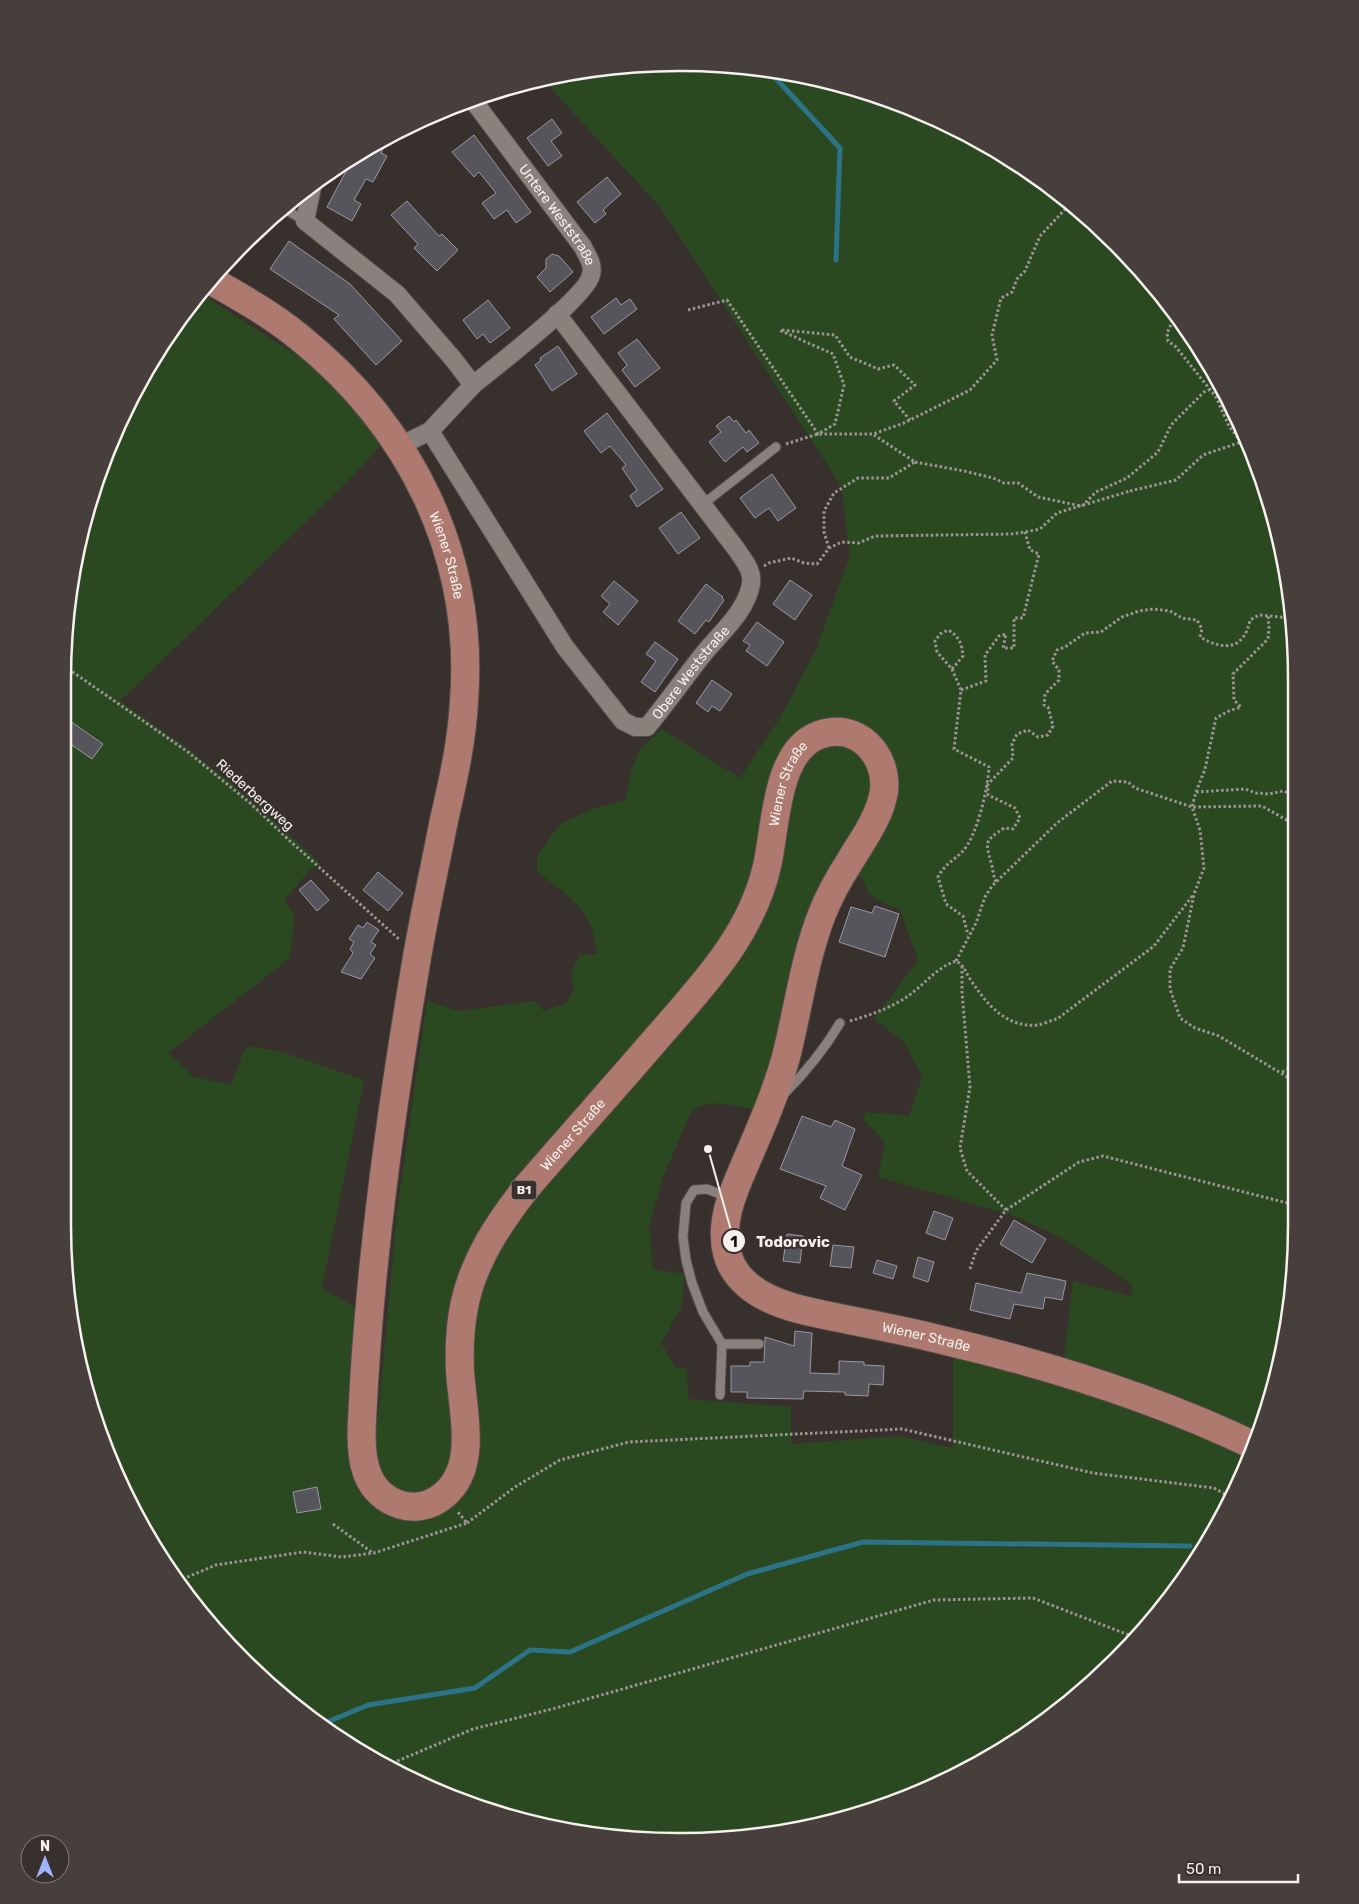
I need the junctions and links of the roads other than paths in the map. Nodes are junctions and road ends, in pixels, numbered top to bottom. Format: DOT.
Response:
graph roads {
  1 [pos="478,106"];
  2 [pos="310,196"];
  3 [pos="290,212"];
  4 [pos="305,221"];
  5 [pos="217,284"];
  6 [pos="557,314"];
  7 [pos="473,385"];
  8 [pos="430,431"];
  9 [pos="400,446"];
  10 [pos="776,447"];
  11 [pos="702,505"];
  12 [pos="840,1023"];
  13 [pos="769,1109"];
  14 [pos="732,1198"];
  15 [pos="722,1344"];
  16 [pos="759,1344"];
  17 [pos="720,1395"];
  18 [pos="1246,1443"];
  1 -- 6 [label="street, Untere Weststraße"];
  2 -- 4 [label="street"];
  3 -- 4 [label="lane"];
  4 -- 7 [label="street"];
  5 -- 9 [label="main road, Wiener Straße / B1"];
  6 -- 7 [label="street, Untere Weststraße"];
  6 -- 11 [label="street"];
  7 -- 8 [label="street, Untere Weststraße"];
  8 -- 9 [label="street, Untere Weststraße"];
  8 -- 11 [label="street, Obere Weststraße"];
  9 -- 13 [label="main road, Wiener Straße / B1"];
  10 -- 11 [label="lane"];
  12 -- 13 [label="lane"];
  13 -- 14 [label="main road, Wiener Straße / B1"];
  14 -- 15 [label="lane"];
  14 -- 18 [label="main road, Wiener Straße / B1"];
  15 -- 16 [label="lane"];
  15 -- 17 [label="lane"];
}
